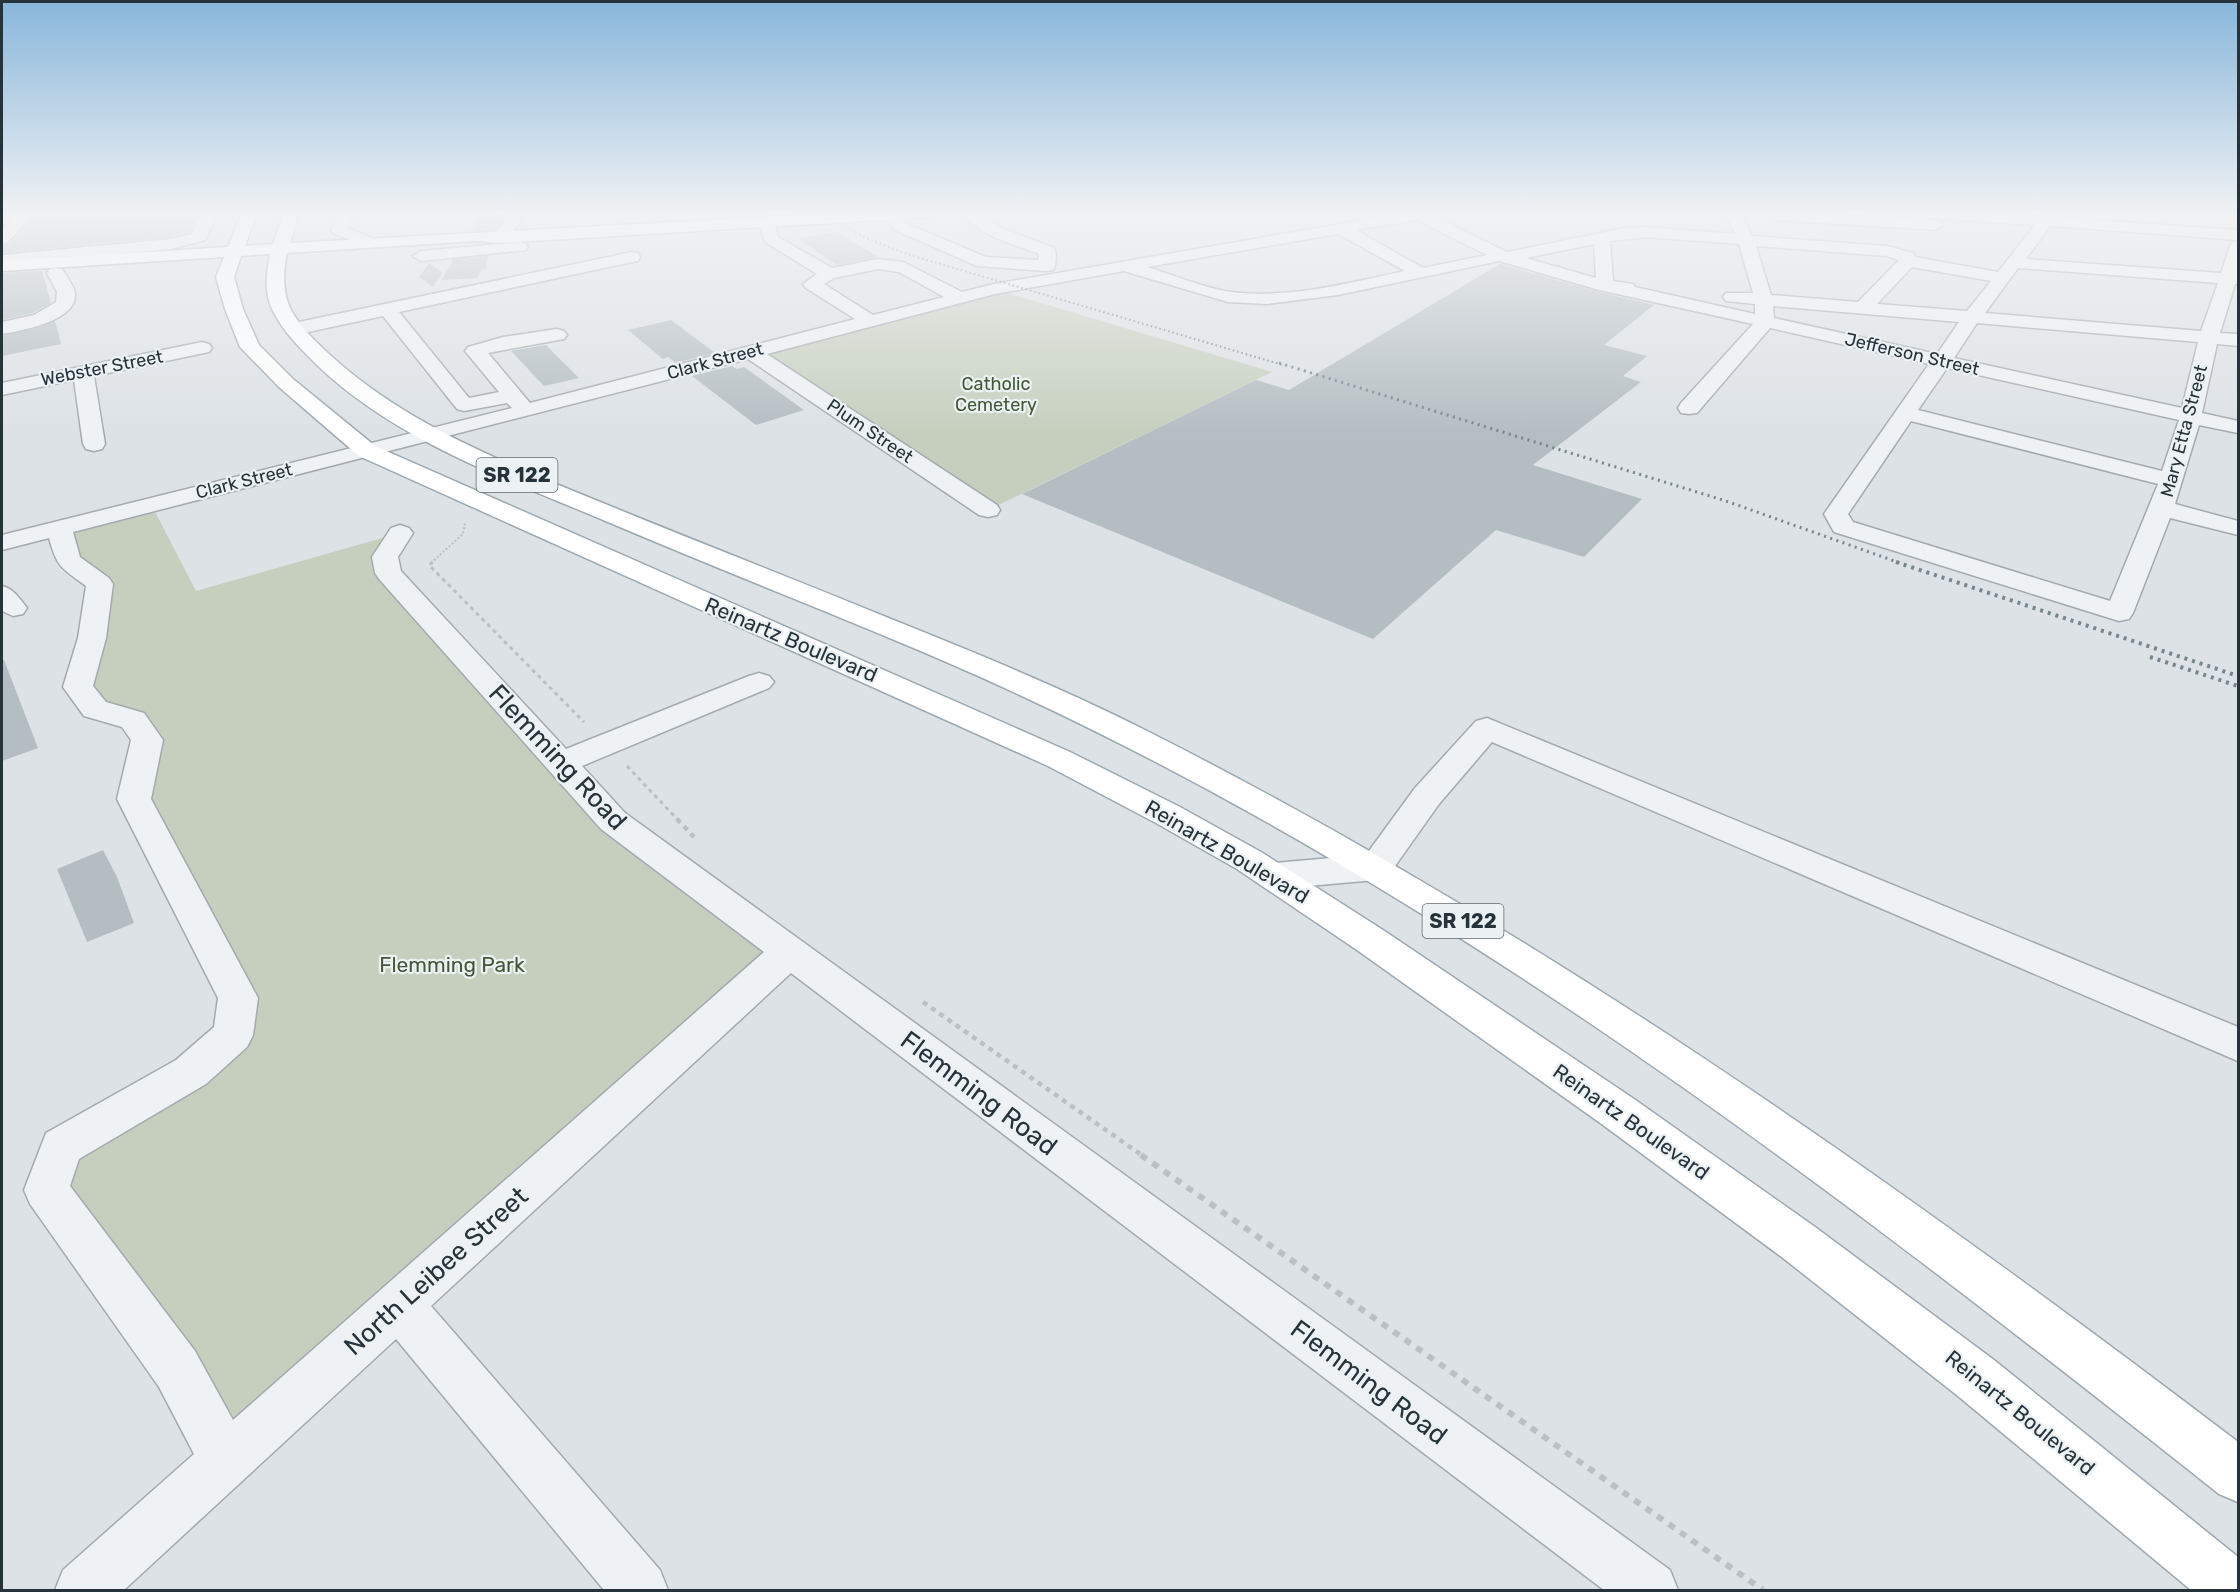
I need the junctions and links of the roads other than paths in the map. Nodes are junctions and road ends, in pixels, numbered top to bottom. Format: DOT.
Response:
graph roads {
  1 [pos="62,286"];
  2 [pos="228,286"];
  3 [pos="274,286"];
  4 [pos="436,286"];
  5 [pos="497,286"];
  6 [pos="816,286"];
  7 [pos="939,286"];
  8 [pos="1015,286"];
  9 [pos="1188,286"];
  10 [pos="1356,286"];
  11 [pos="1606,286"];
  12 [pos="1609,286"];
  13 [pos="1761,286"];
  14 [pos="1884,286"];
  15 [pos="1996,286"];
  16 [pos="2229,286"];
  17 [pos="942,288"];
  18 [pos="960,298"];
  19 [pos="1765,299"];
  20 [pos="434,300"];
  21 [pos="1863,308"];
  22 [pos="388,310"];
  23 [pos="855,310"];
  24 [pos="1972,317"];
  25 [pos="870,321"];
  26 [pos="1765,321"];
  27 [pos="2,328"];
  28 [pos="294,329"];
  29 [pos="557,334"];
  30 [pos="2208,337"];
  31 [pos="2238,340"];
  32 [pos="202,348"];
  33 [pos="475,351"];
  34 [pos="751,352"];
  35 [pos="428,360"];
  36 [pos="1941,361"];
  37 [pos="83,371"];
  38 [pos="467,374"];
  39 [pos="2,388"];
  40 [pos="519,402"];
  41 [pos="1689,408"];
  42 [pos="1905,413"];
  43 [pos="2191,416"];
  44 [pos="2238,427"];
  45 [pos="432,435"];
  46 [pos="94,444"];
  47 [pos="368,451"];
  48 [pos="2171,480"];
  49 [pos="2163,508"];
  50 [pos="988,510"];
  51 [pos="59,527"];
  52 [pos="2238,528"];
  53 [pos="400,533"];
  54 [pos="2,542"];
  55 [pos="759,682"];
  56 [pos="561,763"];
  57 [pos="1376,867"];
  58 [pos="1274,876"];
  59 [pos="789,952"];
  60 [pos="2238,1045"];
  61 [pos="399,1305"];
  62 [pos="226,1461"];
  63 [pos="2238,1475"];
  64 [pos="83,1590"];
  65 [pos="640,1590"];
  66 [pos="1650,1590"];
  67 [pos="2234,1590"];
  1 -- 27 [label="street"];
  2 -- 47 [label="main road, Reinartz Boulevard"];
  3 -- 28 [label="main road, SR 122"];
  4 -- 20 [label="street"];
  5 -- 20 [label="street"];
  6 -- 23 [label="street"];
  7 -- 17 [label="street"];
  8 -- 18 [label="street, Clark Street"];
  9 -- 10 [label="street"];
  11 -- 26 [label="street, Jefferson Street"];
  12 -- 19 [label="street"];
  13 -- 19 [label="street"];
  14 -- 21 [label="street"];
  15 -- 24 [label="street"];
  16 -- 30 [label="street, Mary Etta Street"];
  17 -- 18 [label="street"];
  17 -- 23 [label="street"];
  18 -- 25 [label="street, Clark Street"];
  19 -- 21 [label="street"];
  19 -- 26 [label="street"];
  20 -- 22 [label="street"];
  21 -- 24 [label="street"];
  22 -- 28 [label="street"];
  22 -- 35 [label="street"];
  23 -- 25 [label="street"];
  24 -- 30 [label="street"];
  24 -- 36 [label="street"];
  25 -- 34 [label="street, Clark Street"];
  26 -- 36 [label="street, Jefferson Street"];
  26 -- 41 [label="street"];
  28 -- 45 [label="main road, SR 122"];
  29 -- 33 [label="street"];
  30 -- 31 [label="street"];
  30 -- 43 [label="street, Mary Etta Street"];
  32 -- 37 [label="street, Webster Street"];
  33 -- 35 [label="street"];
  33 -- 38 [label="street"];
  34 -- 40 [label="street, Clark Street"];
  34 -- 50 [label="street, Plum Street"];
  35 -- 38 [label="street"];
  36 -- 42 [label="street"];
  36 -- 43 [label="street, Jefferson Street"];
  37 -- 39 [label="street, Webster Street"];
  37 -- 46 [label="street"];
  38 -- 40 [label="street"];
  38 -- 40 [label="street"];
  40 -- 45 [label="street, Clark Street"];
  42 -- 48 [label="street"];
  42 -- 49 [label="street, Mary Etta Street"];
  43 -- 44 [label="street, Jefferson Street"];
  43 -- 48 [label="street, Mary Etta Street"];
  45 -- 47 [label="street, Clark Street"];
  45 -- 57 [label="main road, SR 122"];
  47 -- 51 [label="street, Clark Street"];
  47 -- 58 [label="main road, Reinartz Boulevard"];
  48 -- 49 [label="street, Mary Etta Street"];
  49 -- 52 [label="street"];
  51 -- 54 [label="street, Clark Street"];
  51 -- 62 [label="street"];
  53 -- 56 [label="street, Flemming Road"];
  55 -- 56 [label="street"];
  56 -- 59 [label="street, Flemming Road"];
  57 -- 58 [label="street"];
  57 -- 60 [label="street"];
  57 -- 63 [label="main road, SR 122"];
  58 -- 67 [label="main road, Reinartz Boulevard"];
  59 -- 61 [label="street, North Leibee Street"];
  59 -- 66 [label="street, Flemming Road"];
  61 -- 62 [label="street, North Leibee Street"];
  61 -- 65 [label="street"];
  62 -- 64 [label="street, North Leibee Street"];
}
